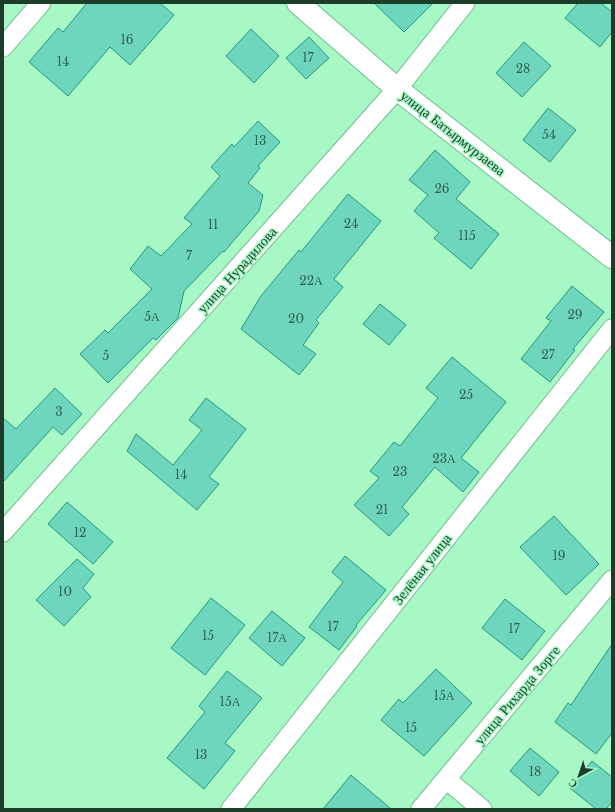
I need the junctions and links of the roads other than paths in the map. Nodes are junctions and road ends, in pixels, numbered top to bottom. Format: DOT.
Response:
graph roads {
  1 [pos="40,3"];
  2 [pos="298,3"];
  3 [pos="465,3"];
  4 [pos="3,47"];
  5 [pos="398,89"];
  6 [pos="612,256"];
  7 [pos="612,329"];
  8 [pos="3,532"];
  9 [pos="612,580"];
  10 [pos="446,779"];
  11 [pos="231,809"];
  12 [pos="421,809"];
  13 [pos="482,809"];
  1 -- 4 [label="street"];
  2 -- 5 [label="street, улица Батырмурзаева"];
  3 -- 5 [label="street, улица Нурадилова"];
  5 -- 6 [label="street, улица Батырмурзаева"];
  5 -- 8 [label="street, улица Нурадилова"];
  7 -- 11 [label="street, Зелёная улица"];
  9 -- 10 [label="street, улица Рихарда Зорге"];
  10 -- 12 [label="street, улица Рихарда Зорге"];
  10 -- 13 [label="street"];
}
